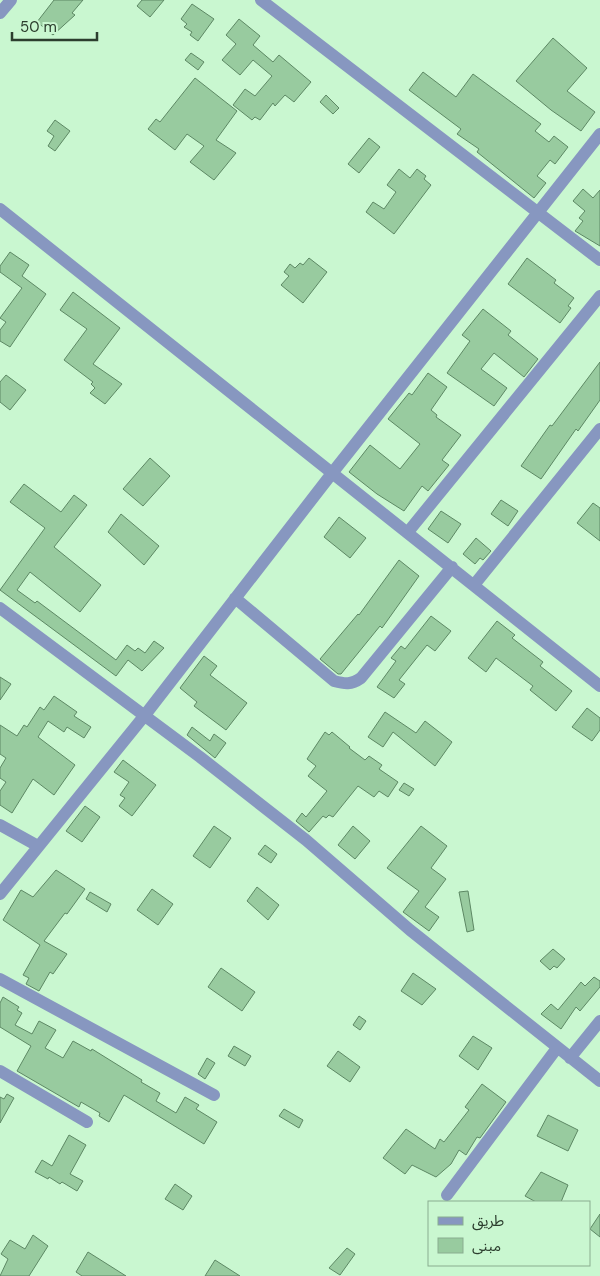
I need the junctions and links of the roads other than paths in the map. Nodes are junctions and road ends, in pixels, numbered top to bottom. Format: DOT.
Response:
graph roads {
  1 [pos="11,0"];
  2 [pos="261,0"];
  3 [pos="0,13"];
  4 [pos="600,134"];
  5 [pos="0,209"];
  6 [pos="537,214"];
  7 [pos="600,260"];
  8 [pos="600,296"];
  9 [pos="600,429"];
  10 [pos="333,472"];
  11 [pos="408,532"];
  12 [pos="452,567"];
  13 [pos="474,585"];
  14 [pos="235,598"];
  15 [pos="0,608"];
  16 [pos="600,686"];
  17 [pos="145,716"];
  18 [pos="0,825"];
  19 [pos="38,846"];
  20 [pos="0,894"];
  21 [pos="0,979"];
  22 [pos="600,1021"];
  23 [pos="557,1048"];
  24 [pos="570,1058"];
  25 [pos="0,1071"];
  26 [pos="600,1081"];
  27 [pos="214,1095"];
  28 [pos="86,1122"];
  29 [pos="447,1195"];
  1 -- 3 [label="street"];
  2 -- 6 [label="street"];
  4 -- 6 [label="street"];
  5 -- 10 [label="street"];
  6 -- 7 [label="street"];
  6 -- 10 [label="street"];
  8 -- 11 [label="street"];
  9 -- 13 [label="street"];
  10 -- 11 [label="street"];
  10 -- 14 [label="street"];
  11 -- 12 [label="street"];
  12 -- 13 [label="street"];
  12 -- 14 [label="street"];
  13 -- 16 [label="street"];
  14 -- 17 [label="street"];
  15 -- 17 [label="street"];
  17 -- 19 [label="street"];
  17 -- 23 [label="street"];
  18 -- 19 [label="street"];
  19 -- 20 [label="street"];
  21 -- 27 [label="street"];
  22 -- 24 [label="street"];
  23 -- 24 [label="street"];
  23 -- 29 [label="street"];
  24 -- 26 [label="street"];
  25 -- 28 [label="street"];
}
